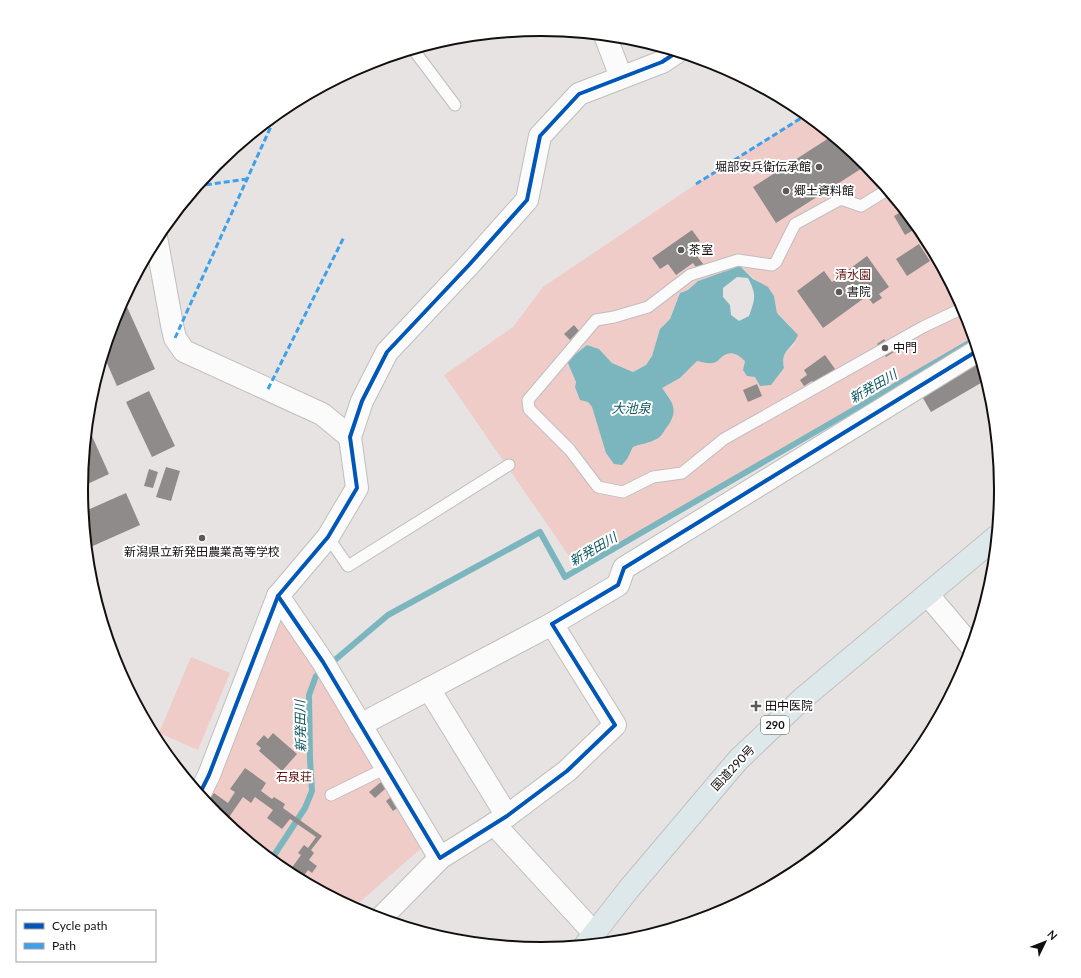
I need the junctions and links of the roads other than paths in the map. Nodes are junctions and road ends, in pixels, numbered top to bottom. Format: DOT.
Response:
graph roads {
  1 [pos="607,41"];
  2 [pos="416,53"];
  3 [pos="672,55"];
  4 [pos="621,77"];
  5 [pos="455,105"];
  6 [pos="883,192"];
  7 [pos="158,247"];
  8 [pos="957,311"];
  9 [pos="972,354"];
  10 [pos="350,437"];
  11 [pos="509,465"];
  12 [pos="328,537"];
  13 [pos="991,542"];
  14 [pos="928,595"];
  15 [pos="278,596"];
  16 [pos="552,624"];
  17 [pos="967,641"];
  18 [pos="429,689"];
  19 [pos="360,725"];
  20 [pos="386,768"];
  21 [pos="202,790"];
  22 [pos="331,796"];
  23 [pos="500,820"];
  24 [pos="440,858"];
  25 [pos="385,914"];
  26 [pos="591,939"];
  1 -- 4 [label="street"];
  2 -- 5 [label="lane"];
  3 -- 4 [label="street"];
  4 -- 10 [label="street"];
  6 -- 8 [label="lane"];
  7 -- 10 [label="street"];
  9 -- 16 [label="street"];
  10 -- 12 [label="street"];
  11 -- 12 [label="lane"];
  12 -- 15 [label="street"];
  13 -- 14 [label="highway, 国道290号 / 290"];
  14 -- 17 [label="street"];
  14 -- 26 [label="highway, 国道290号 / 290"];
  15 -- 19 [label="street"];
  15 -- 21 [label="street"];
  16 -- 18 [label="street"];
  16 -- 23 [label="street"];
  18 -- 19 [label="street"];
  18 -- 23 [label="street"];
  19 -- 20 [label="street"];
  20 -- 22 [label="lane"];
  20 -- 24 [label="street"];
  23 -- 24 [label="street"];
  23 -- 26 [label="street"];
  24 -- 25 [label="street"];
}
